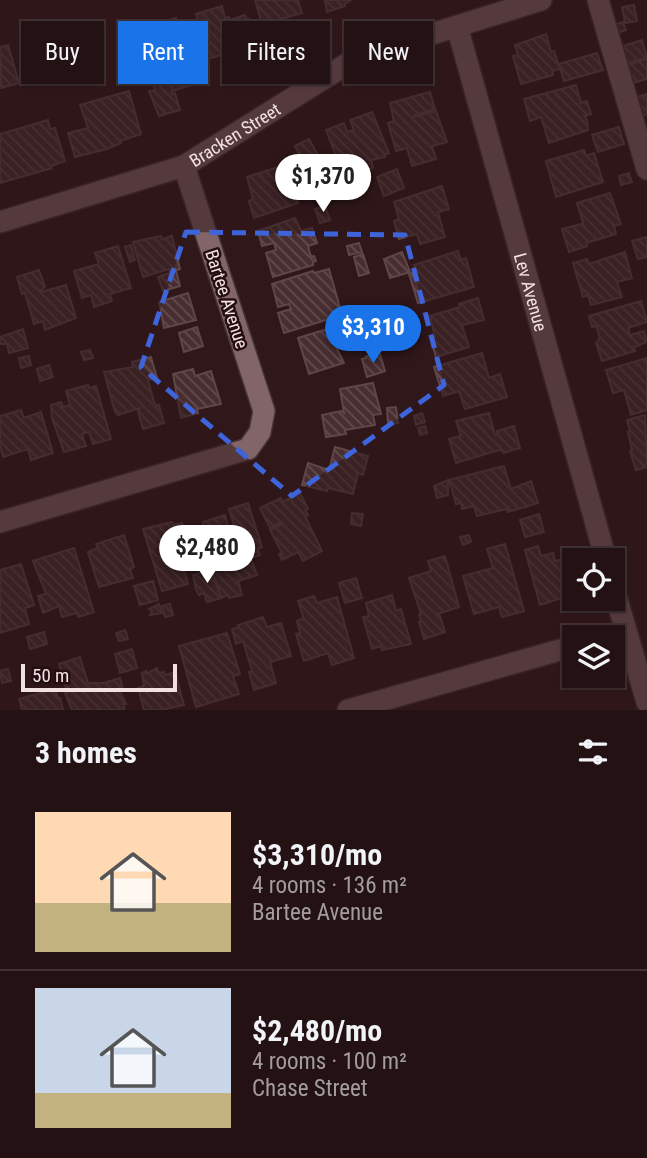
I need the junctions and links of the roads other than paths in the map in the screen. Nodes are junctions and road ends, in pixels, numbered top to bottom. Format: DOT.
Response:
graph roads {
  1 [pos="541,0"];
  2 [pos="598,0"];
  3 [pos="457,26"];
  4 [pos="184,166"];
  5 [pos="647,169"];
  6 [pos="0,222"];
  7 [pos="0,523"];
  8 [pos="603,548"];
  9 [pos="562,649"];
  10 [pos="625,654"];
  11 [pos="647,702"];
  12 [pos="348,710"];
  1 -- 3 [label="street, Bracken Street"];
  2 -- 5 [label="street"];
  3 -- 4 [label="street, Bracken Street"];
  3 -- 8 [label="street, Lev Avenue"];
  4 -- 6 [label="street, Bracken Street"];
  4 -- 7 [label="street, Bartee Avenue"];
  9 -- 12 [label="street"];
  10 -- 11 [label="street"];
}
